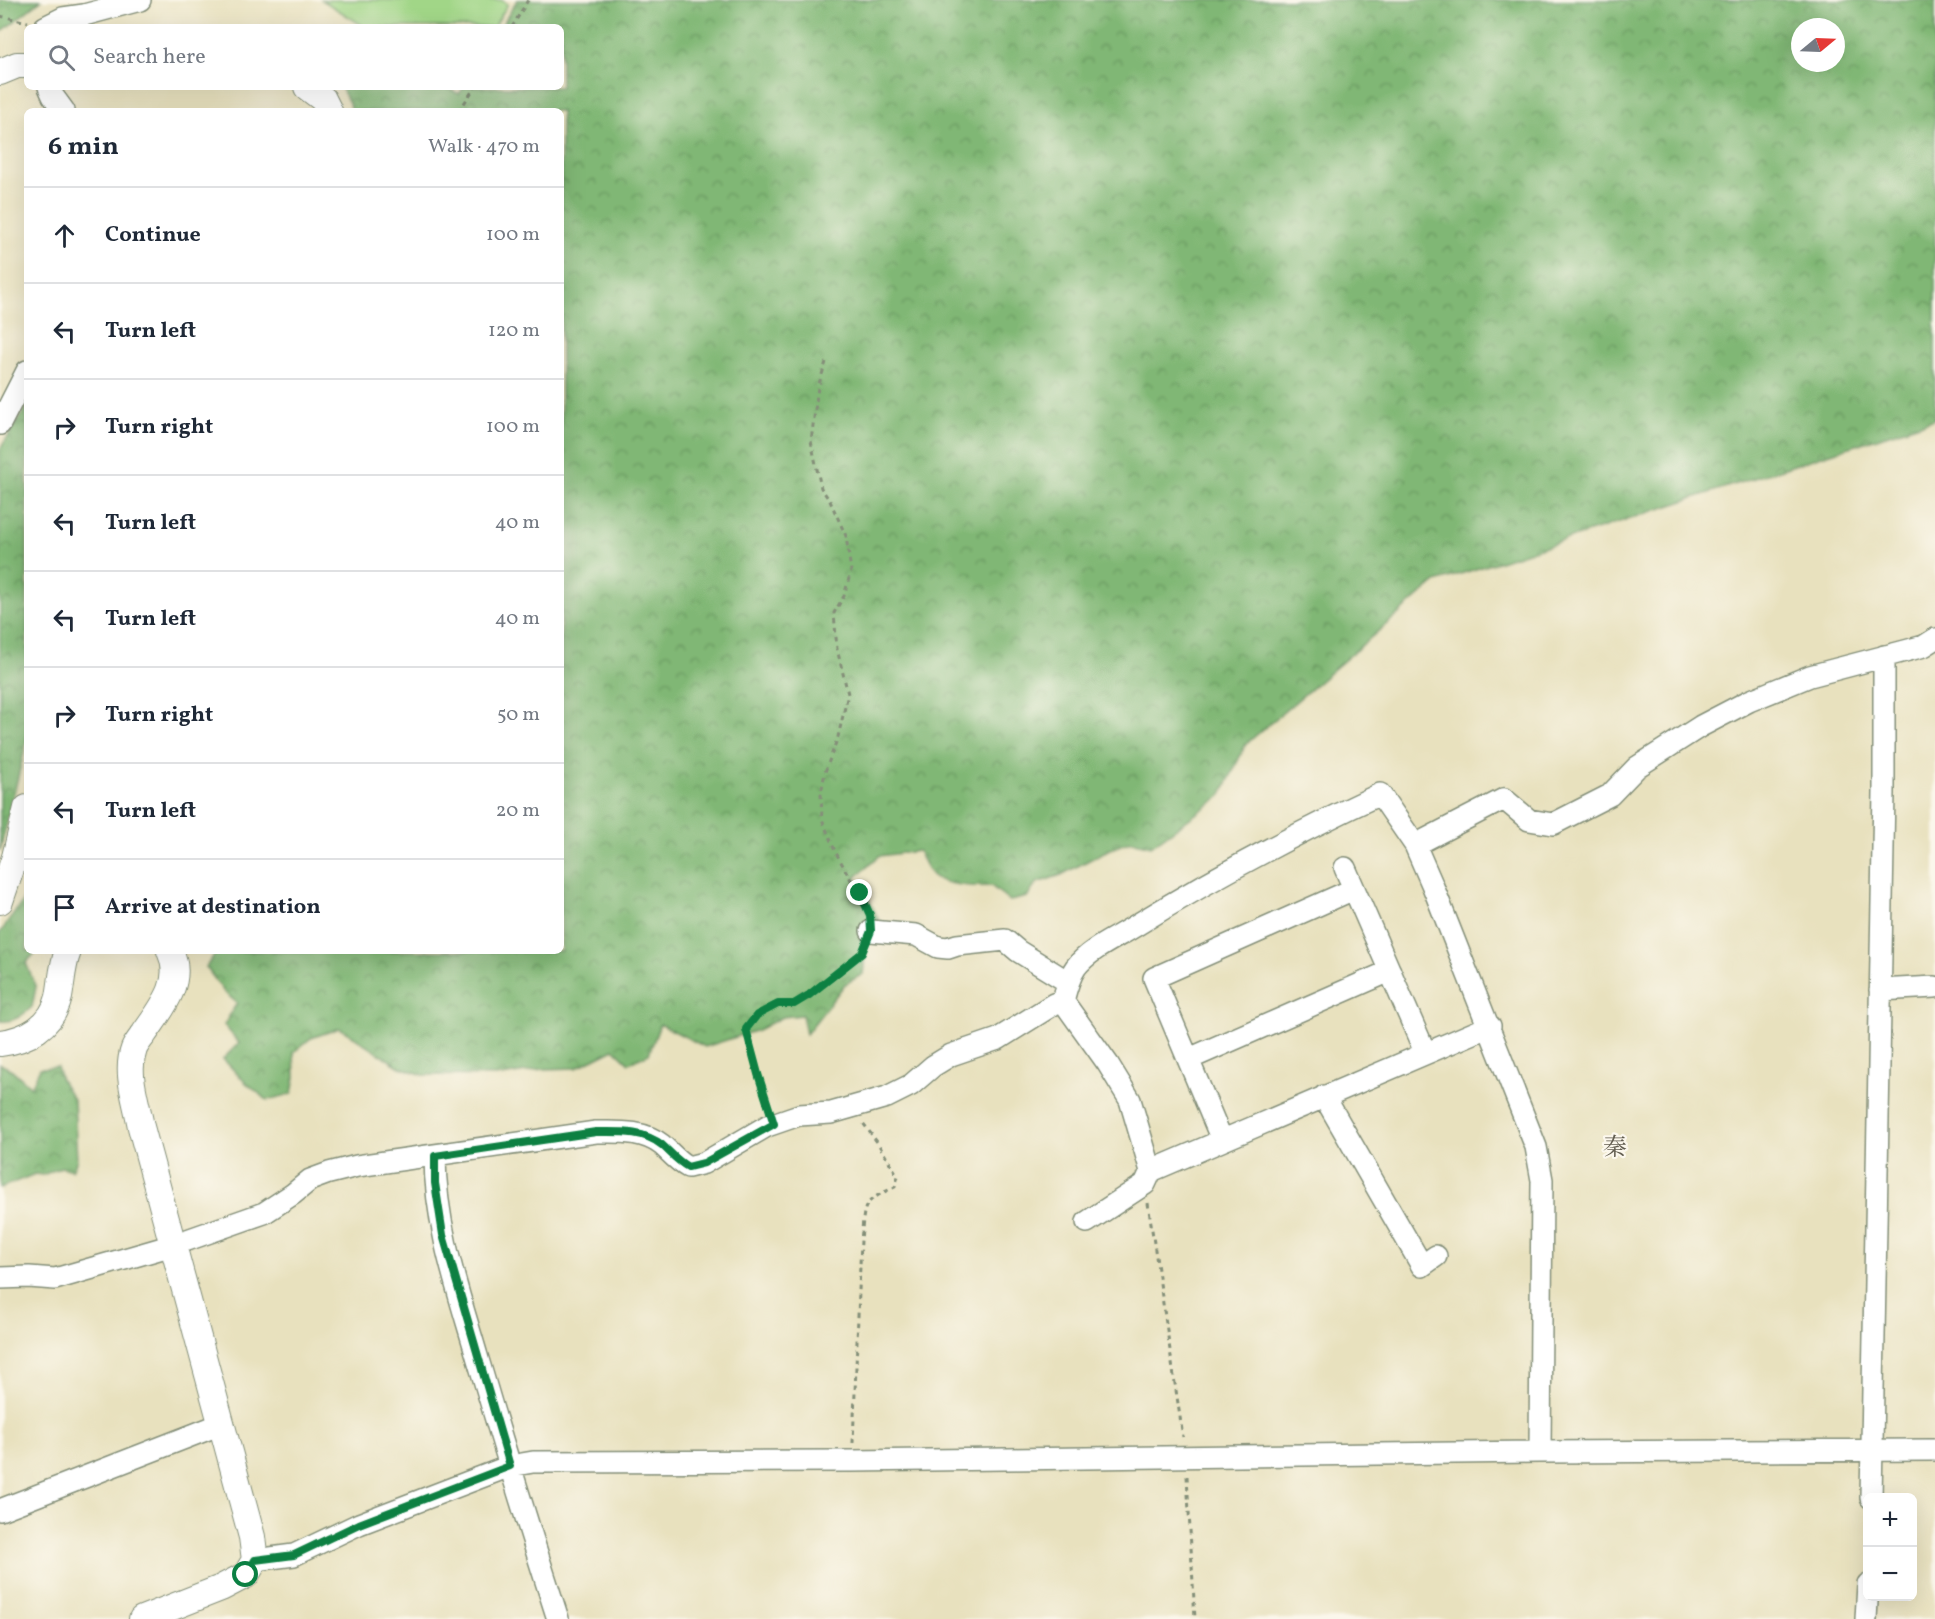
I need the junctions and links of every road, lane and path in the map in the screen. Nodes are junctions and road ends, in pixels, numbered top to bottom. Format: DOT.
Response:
graph roads {
  1 [pos="140,0"];
  2 [pos="528,0"];
  3 [pos="0,16"];
  4 [pos="36,24"];
  5 [pos="50,24"];
  6 [pos="514,24"];
  7 [pos="24,65"];
  8 [pos="0,72"];
  9 [pos="50,90"];
  10 [pos="311,90"];
  11 [pos="473,90"];
  12 [pos="62,108"];
  13 [pos="328,108"];
  14 [pos="461,108"];
  15 [pos="826,362"];
  16 [pos="24,377"];
  17 [pos="0,424"];
  18 [pos="1935,639"];
  19 [pos="1884,656"];
  20 [pos="24,820"];
  21 [pos="1415,845"];
  22 [pos="1345,868"];
  23 [pos="1354,889"];
  24 [pos="0,901"];
  25 [pos="871,931"];
  26 [pos="67,954"];
  27 [pos="172,954"];
  28 [pos="1390,971"];
  29 [pos="1935,987"];
  30 [pos="1880,990"];
  31 [pos="1065,992"];
  32 [pos="1490,1026"];
  33 [pos="0,1043"];
  34 [pos="1425,1052"];
  35 [pos="1189,1059"];
  36 [pos="1324,1096"];
  37 [pos="851,1108"];
  38 [pos="774,1124"];
  39 [pos="1222,1140"];
  40 [pos="435,1156"];
  41 [pos="1148,1177"];
  42 [pos="1087,1222"];
  43 [pos="173,1245"];
  44 [pos="1436,1256"];
  45 [pos="0,1278"];
  46 [pos="221,1424"];
  47 [pos="1873,1450"];
  48 [pos="1935,1450"];
  49 [pos="1540,1452"];
  50 [pos="1186,1456"];
  51 [pos="852,1461"];
  52 [pos="510,1466"];
  53 [pos="1871,1493"];
  54 [pos="0,1510"];
  55 [pos="255,1560"];
  56 [pos="1867,1601"];
  57 [pos="142,1619"];
  58 [pos="558,1619"];
  59 [pos="1195,1619"];
  60 [pos="1866,1619"];
  1 -- 5 [label="street"];
  2 -- 6 [label="path"];
  3 -- 4 [label="path"];
  7 -- 8 [label="street"];
  9 -- 12 [label="street"];
  10 -- 13 [label="street"];
  11 -- 14 [label="path"];
  15 -- 25 [label="path"];
  16 -- 17 [label="street"];
  18 -- 19 [label="street"];
  19 -- 21 [label="street"];
  19 -- 30 [label="street"];
  20 -- 24 [label="street"];
  21 -- 31 [label="street"];
  21 -- 32 [label="street"];
  22 -- 23 [label="street"];
  23 -- 28 [label="street"];
  23 -- 35 [label="street"];
  25 -- 31 [label="street"];
  25 -- 38 [label="path"];
  26 -- 33 [label="street"];
  27 -- 43 [label="street"];
  28 -- 34 [label="street"];
  28 -- 35 [label="street"];
  29 -- 30 [label="street"];
  30 -- 47 [label="street"];
  31 -- 37 [label="street"];
  31 -- 41 [label="street"];
  32 -- 34 [label="street"];
  32 -- 49 [label="street"];
  34 -- 36 [label="street"];
  35 -- 39 [label="street"];
  36 -- 39 [label="street"];
  36 -- 44 [label="street"];
  37 -- 38 [label="street"];
  37 -- 51 [label="path"];
  38 -- 40 [label="street"];
  39 -- 41 [label="street"];
  40 -- 43 [label="street"];
  40 -- 52 [label="street"];
  41 -- 42 [label="street"];
  41 -- 50 [label="path"];
  43 -- 45 [label="street"];
  43 -- 46 [label="street"];
  46 -- 54 [label="street"];
  46 -- 55 [label="street"];
  47 -- 48 [label="street"];
  47 -- 49 [label="street"];
  47 -- 53 [label="street"];
  49 -- 50 [label="street"];
  50 -- 51 [label="street"];
  50 -- 59 [label="path"];
  51 -- 52 [label="street"];
  52 -- 55 [label="street"];
  52 -- 58 [label="street"];
  55 -- 57 [label="street"];
  56 -- 60 [label="street"];
}
